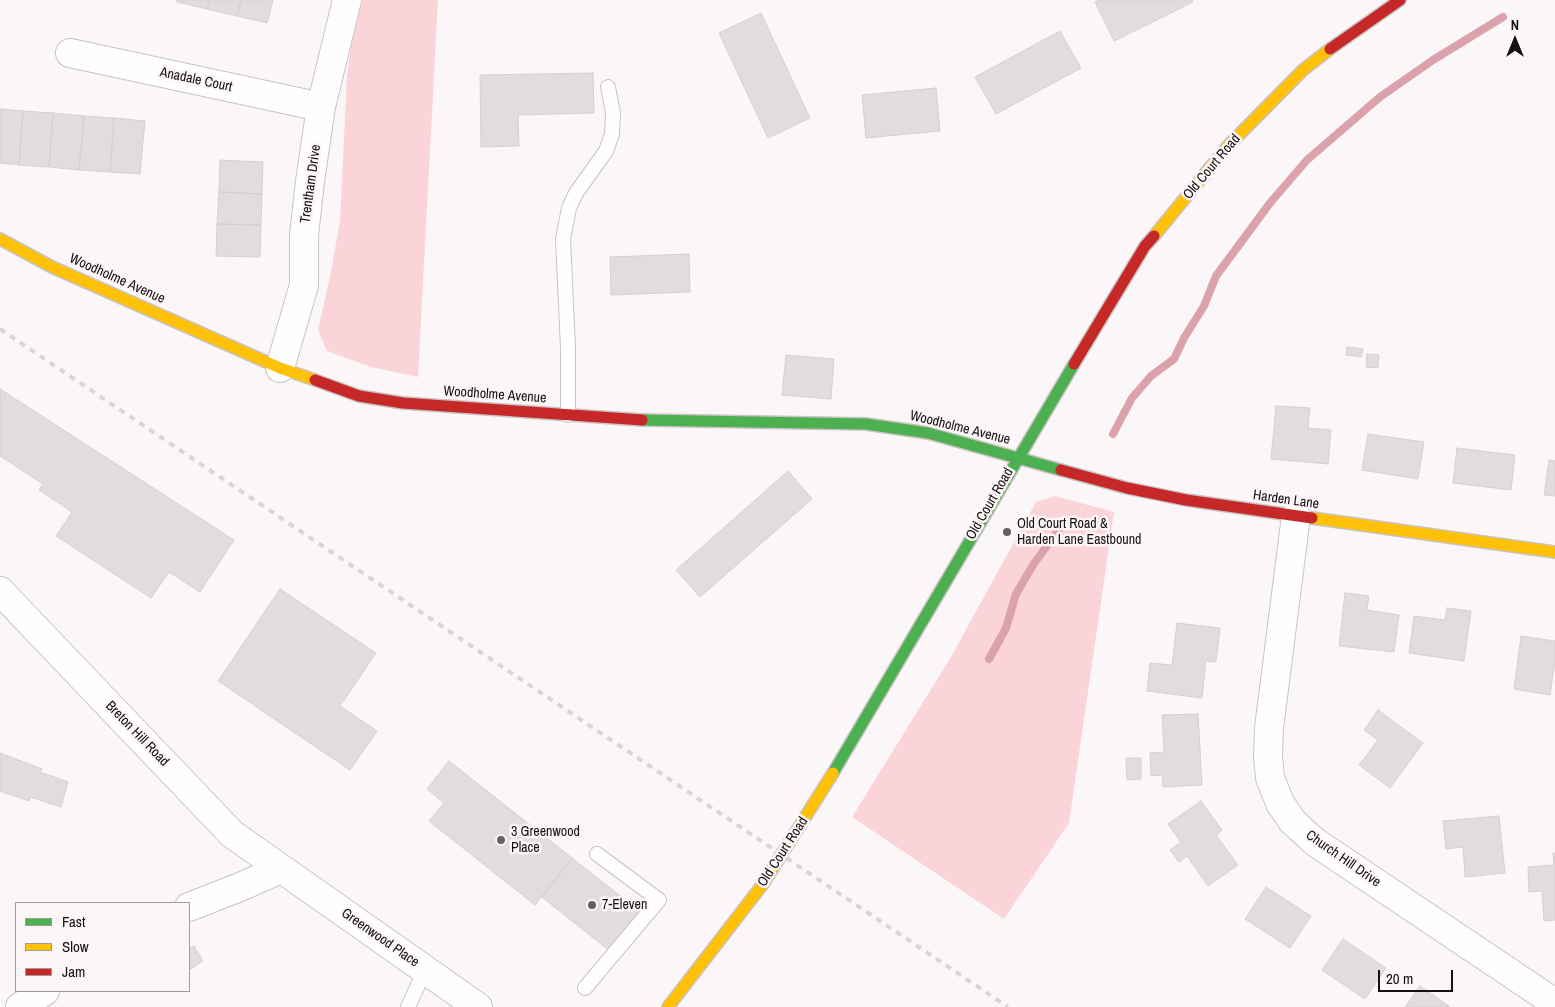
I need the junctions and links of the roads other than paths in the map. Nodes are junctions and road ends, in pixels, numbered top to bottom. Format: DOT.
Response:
graph roads {
  1 [pos="347,0"];
  2 [pos="1400,0"];
  3 [pos="70,53"];
  4 [pos="608,87"];
  5 [pos="322,107"];
  6 [pos="0,239"];
  7 [pos="280,368"];
  8 [pos="568,415"];
  9 [pos="1018,458"];
  10 [pos="1296,516"];
  11 [pos="1555,552"];
  12 [pos="0,591"];
  13 [pos="597,854"];
  14 [pos="281,868"];
  15 [pos="190,907"];
  16 [pos="425,970"];
  17 [pos="585,988"];
  18 [pos="43,992"];
  19 [pos="1555,1002"];
  20 [pos="20,1007"];
  21 [pos="408,1007"];
  22 [pos="478,1007"];
  23 [pos="668,1007"];
  1 -- 5 [label="street, Trentham Drive"];
  2 -- 9 [label="street, Old Court Road"];
  3 -- 5 [label="street, Anadale Court"];
  4 -- 8 [label="lane"];
  5 -- 7 [label="street, Trentham Drive"];
  6 -- 7 [label="street, Woodholme Avenue"];
  7 -- 8 [label="street, Woodholme Avenue"];
  8 -- 9 [label="street, Woodholme Avenue"];
  9 -- 10 [label="street, Harden Lane"];
  9 -- 23 [label="street, Old Court Road"];
  10 -- 11 [label="street, Harden Lane"];
  10 -- 19 [label="street, Church Hill Drive"];
  12 -- 14 [label="street, Breton Hill Road"];
  13 -- 17 [label="lane"];
  14 -- 15 [label="street"];
  14 -- 16 [label="street, Greenwood Place"];
  16 -- 21 [label="lane"];
  16 -- 22 [label="street, Greenwood Place"];
  18 -- 20 [label="street"];
}
